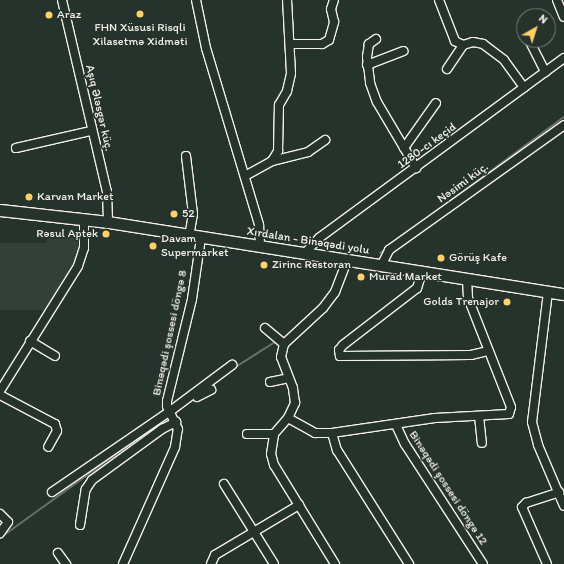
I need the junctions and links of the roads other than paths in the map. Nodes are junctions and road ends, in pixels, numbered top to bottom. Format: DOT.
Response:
graph roads {
  1 [pos="62,0"];
  2 [pos="196,0"];
  3 [pos="287,0"];
  4 [pos="334,0"];
  5 [pos="439,0"];
  6 [pos="557,0"];
  7 [pos="564,17"];
  8 [pos="376,39"];
  9 [pos="290,44"];
  10 [pos="463,45"];
  11 [pos="533,48"];
  12 [pos="403,50"];
  13 [pos="564,58"];
  14 [pos="367,65"];
  15 [pos="447,69"];
  16 [pos="545,72"];
  17 [pos="524,88"];
  18 [pos="436,103"];
  19 [pos="564,125"];
  20 [pos="91,131"];
  21 [pos="325,140"];
  22 [pos="16,148"];
  23 [pos="404,148"];
  24 [pos="186,156"];
  25 [pos="272,161"];
  26 [pos="416,168"];
  27 [pos="245,176"];
  28 [pos="0,210"];
  29 [pos="84,219"];
  30 [pos="108,222"];
  31 [pos="189,236"];
  32 [pos="201,238"];
  33 [pos="260,247"];
  34 [pos="305,254"];
  35 [pos="347,260"];
  36 [pos="381,266"];
  37 [pos="422,272"];
  38 [pos="466,279"];
  39 [pos="548,292"];
  40 [pos="564,294"];
  41 [pos="265,328"];
  42 [pos="30,341"];
  43 [pos="284,344"];
  44 [pos="489,351"];
  45 [pos="55,356"];
  46 [pos="232,365"];
  47 [pos="289,378"];
  48 [pos="270,382"];
  49 [pos="211,390"];
  50 [pos="0,391"];
  51 [pos="0,395"];
  52 [pos="479,416"];
  53 [pos="172,417"];
  54 [pos="288,418"];
  55 [pos="396,425"];
  56 [pos="332,433"];
  57 [pos="247,434"];
  58 [pos="274,434"];
  59 [pos="482,443"];
  60 [pos="48,447"];
  61 [pos="224,484"];
  62 [pos="52,492"];
  63 [pos="558,492"];
  64 [pos="299,505"];
  65 [pos="564,506"];
  66 [pos="0,514"];
  67 [pos="80,525"];
  68 [pos="254,532"];
  69 [pos="0,533"];
  70 [pos="58,553"];
  71 [pos="66,564"];
  72 [pos="123,564"];
  73 [pos="211,564"];
  74 [pos="274,564"];
  75 [pos="335,564"];
  76 [pos="409,564"];
  77 [pos="483,564"];
  78 [pos="547,564"];
  1 -- 20 [label="street, Aşıq Ələsgər küç."];
  2 -- 27 [label="street"];
  3 -- 9 [label="street"];
  4 -- 9 [label="street"];
  5 -- 10 [label="street"];
  6 -- 7 [label="street"];
  8 -- 14 [label="street"];
  9 -- 25 [label="street"];
  10 -- 15 [label="street"];
  10 -- 17 [label="street"];
  11 -- 16 [label="street"];
  12 -- 14 [label="street"];
  13 -- 16 [label="street, 1280-cı keçid"];
  14 -- 23 [label="street"];
  16 -- 17 [label="street, 1280-cı keçid"];
  17 -- 26 [label="street, 1280-cı keçid"];
  18 -- 23 [label="street"];
  19 -- 36 [label="street, Nəsimi küç."];
  20 -- 22 [label="street"];
  20 -- 30 [label="street, Aşıq Ələsgər küç."];
  21 -- 25 [label="street"];
  23 -- 26 [label="street"];
  24 -- 31 [label="street"];
  25 -- 27 [label="street"];
  26 -- 34 [label="street, 1280-cı keçid"];
  27 -- 33 [label="street"];
  28 -- 29 [label="main road, Xırdalan - Binəqədi yolu"];
  29 -- 30 [label="main road, Xırdalan - Binəqədi yolu"];
  29 -- 42 [label="street"];
  30 -- 31 [label="main road, Xırdalan - Binəqədi yolu"];
  31 -- 32 [label="main road, Xırdalan - Binəqədi yolu"];
  32 -- 33 [label="main road, Xırdalan - Binəqədi yolu"];
  32 -- 53 [label="street, Binəqədi şossesi döngə 8"];
  33 -- 34 [label="main road, Xırdalan - Binəqədi yolu"];
  34 -- 35 [label="main road, Xırdalan - Binəqədi yolu"];
  35 -- 36 [label="main road, Xırdalan - Binəqədi yolu"];
  35 -- 43 [label="street"];
  36 -- 37 [label="main road, Xırdalan - Binəqədi yolu"];
  37 -- 38 [label="main road, Xırdalan - Binəqədi yolu"];
  37 -- 44 [label="street"];
  38 -- 39 [label="main road, Xırdalan - Binəqədi yolu"];
  38 -- 44 [label="street"];
  39 -- 40 [label="main road, Xırdalan - Binəqədi yolu"];
  39 -- 63 [label="street"];
  41 -- 43 [label="street"];
  42 -- 45 [label="street"];
  42 -- 50 [label="street"];
  43 -- 47 [label="street"];
  44 -- 52 [label="street"];
  46 -- 53 [label="street"];
  47 -- 48 [label="street"];
  47 -- 54 [label="street"];
  49 -- 53 [label="street"];
  51 -- 60 [label="street"];
  52 -- 55 [label="street"];
  52 -- 59 [label="street"];
  53 -- 62 [label="street"];
  53 -- 67 [label="street"];
  53 -- 72 [label="street, Binəqədi şossesi döngə 8"];
  54 -- 56 [label="street"];
  54 -- 58 [label="street"];
  55 -- 56 [label="street"];
  55 -- 77 [label="street, Binəqədi şossesi döngə 12"];
  56 -- 76 [label="street"];
  57 -- 58 [label="street"];
  58 -- 64 [label="street"];
  61 -- 68 [label="street"];
  63 -- 65 [label="street"];
  63 -- 78 [label="street"];
  64 -- 68 [label="street"];
  64 -- 75 [label="street"];
  66 -- 69 [label="street"];
  68 -- 73 [label="street"];
  68 -- 74 [label="street"];
  70 -- 71 [label="street"];
}
